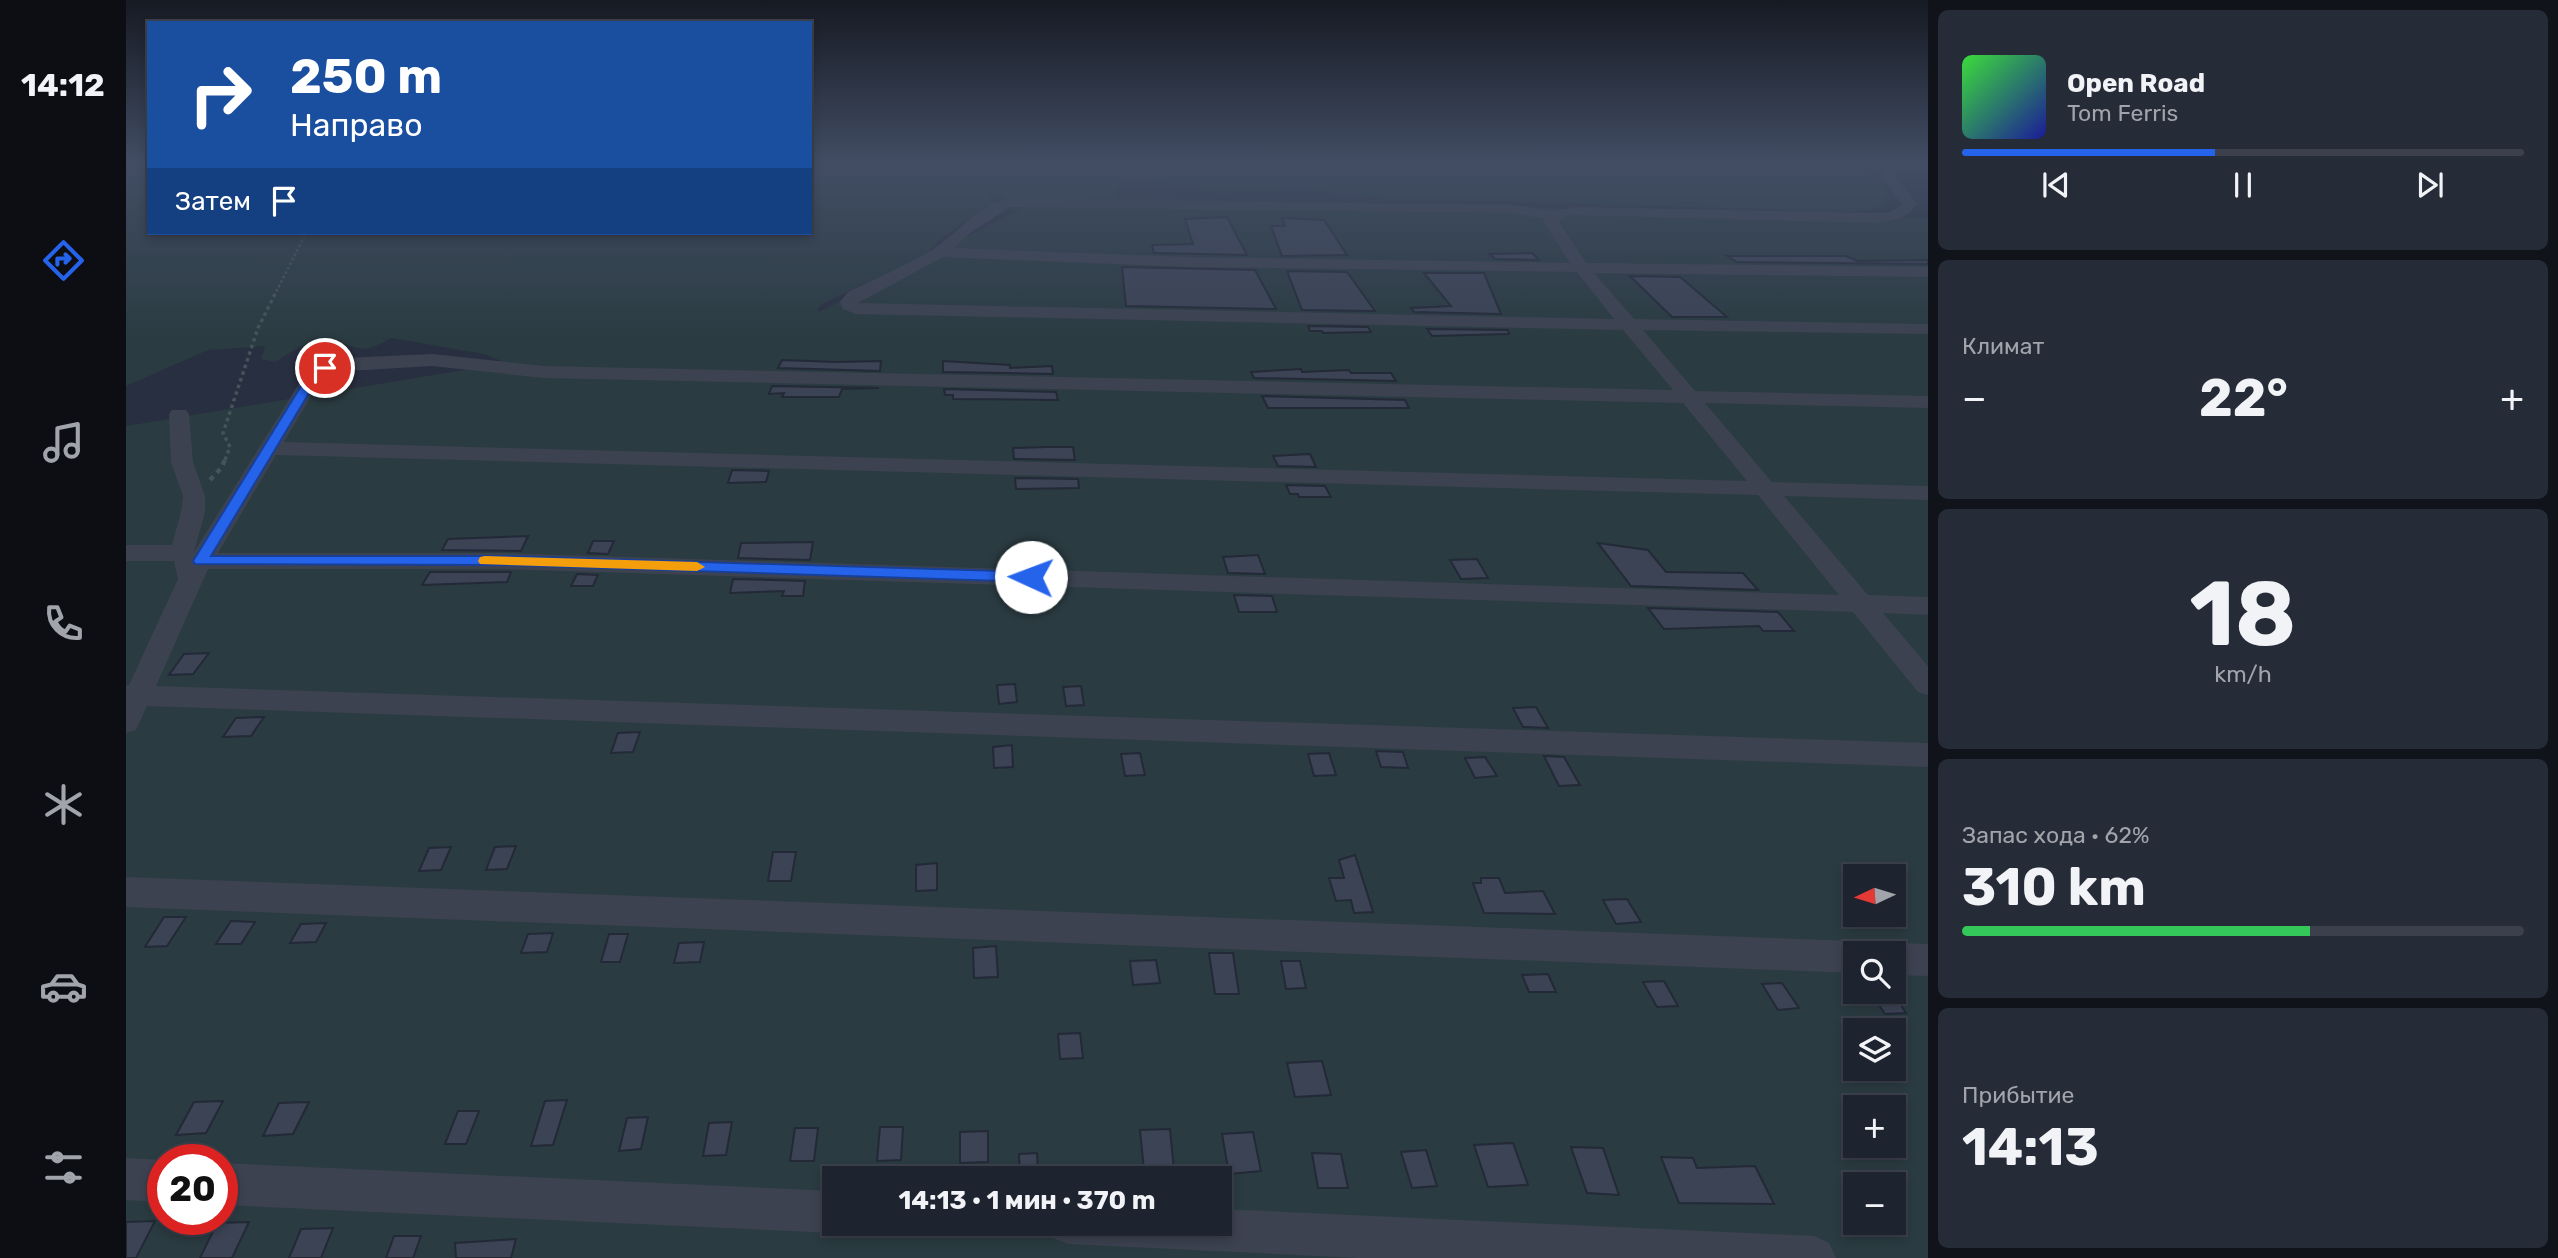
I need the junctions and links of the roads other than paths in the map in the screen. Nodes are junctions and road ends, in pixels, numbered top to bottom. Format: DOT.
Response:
graph roads {
  1 [pos="974,224"];
  2 [pos="1552,224"];
  3 [pos="940,252"];
  4 [pos="1581,268"];
  5 [pos="1928,272"];
  6 [pos="1628,323"];
  7 [pos="1928,329"];
  8 [pos="1689,396"];
  9 [pos="1928,402"];
  10 [pos="179,414"];
  11 [pos="271,448"];
  12 [pos="1766,488"];
  13 [pos="1928,493"];
  14 [pos="126,552"];
  15 [pos="191,564"];
  16 [pos="1862,604"];
  17 [pos="1928,606"];
  18 [pos="1928,685"];
  19 [pos="132,695"];
  20 [pos="126,722"];
  21 [pos="1928,755"];
  22 [pos="126,892"];
  23 [pos="1843,957"];
  24 [pos="1906,959"];
  25 [pos="1928,960"];
  26 [pos="126,1179"];
  27 [pos="147,1180"];
  28 [pos="238,1185"];
  29 [pos="822,1211"];
  30 [pos="1232,1231"];
  31 [pos="1814,1258"];
  1 -- 3 [label="street"];
  2 -- 4 [label="street"];
  3 -- 4 [label="street"];
  3 -- 6 [label="street"];
  4 -- 5 [label="street"];
  4 -- 6 [label="street"];
  6 -- 7 [label="street"];
  6 -- 8 [label="street"];
  8 -- 9 [label="street"];
  8 -- 11 [label="street"];
  8 -- 12 [label="street"];
  10 -- 15 [label="street"];
  11 -- 12 [label="street"];
  11 -- 15 [label="street"];
  12 -- 13 [label="street"];
  12 -- 16 [label="street"];
  14 -- 15 [label="street"];
  15 -- 16 [label="street"];
  15 -- 19 [label="street"];
  16 -- 17 [label="street"];
  16 -- 18 [label="street"];
  19 -- 20 [label="street"];
  19 -- 21 [label="street"];
  22 -- 23 [label="street"];
  24 -- 25 [label="street"];
  26 -- 27 [label="street"];
  28 -- 29 [label="street"];
  30 -- 31 [label="street"];
}
